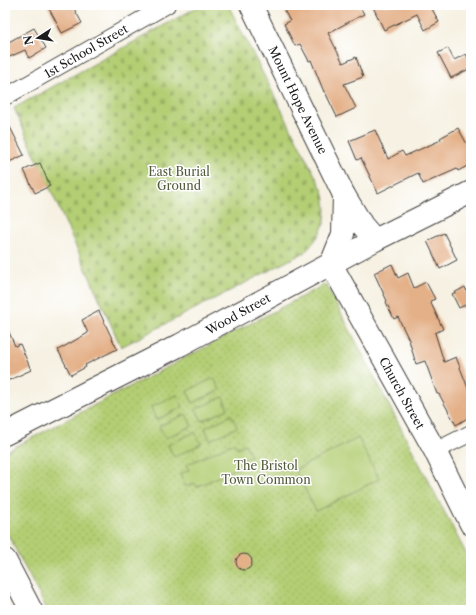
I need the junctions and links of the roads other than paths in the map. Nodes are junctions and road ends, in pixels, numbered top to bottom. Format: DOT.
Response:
graph roads {
  1 [pos="167,5"];
  2 [pos="251,5"];
  3 [pos="5,97"];
  4 [pos="471,192"];
  5 [pos="344,195"];
  6 [pos="375,240"];
  7 [pos="331,264"];
  8 [pos="471,433"];
  9 [pos="5,434"];
  10 [pos="434,451"];
  11 [pos="471,524"];
  12 [pos="5,560"];
  13 [pos="31,610"];
  1 -- 3 [label="street, 1st School Street"];
  2 -- 5 [label="street, Mount Hope Avenue"];
  4 -- 6 [label="street, Wood Street"];
  5 -- 6 [label="street, Mount Hope Avenue"];
  5 -- 7 [label="street, Mount Hope Avenue"];
  6 -- 7 [label="street, Wood Street"];
  7 -- 9 [label="street, Wood Street"];
  7 -- 10 [label="street, Church Street"];
  8 -- 10 [label="street"];
  10 -- 11 [label="street, Church Street"];
  12 -- 13 [label="street"];
}
